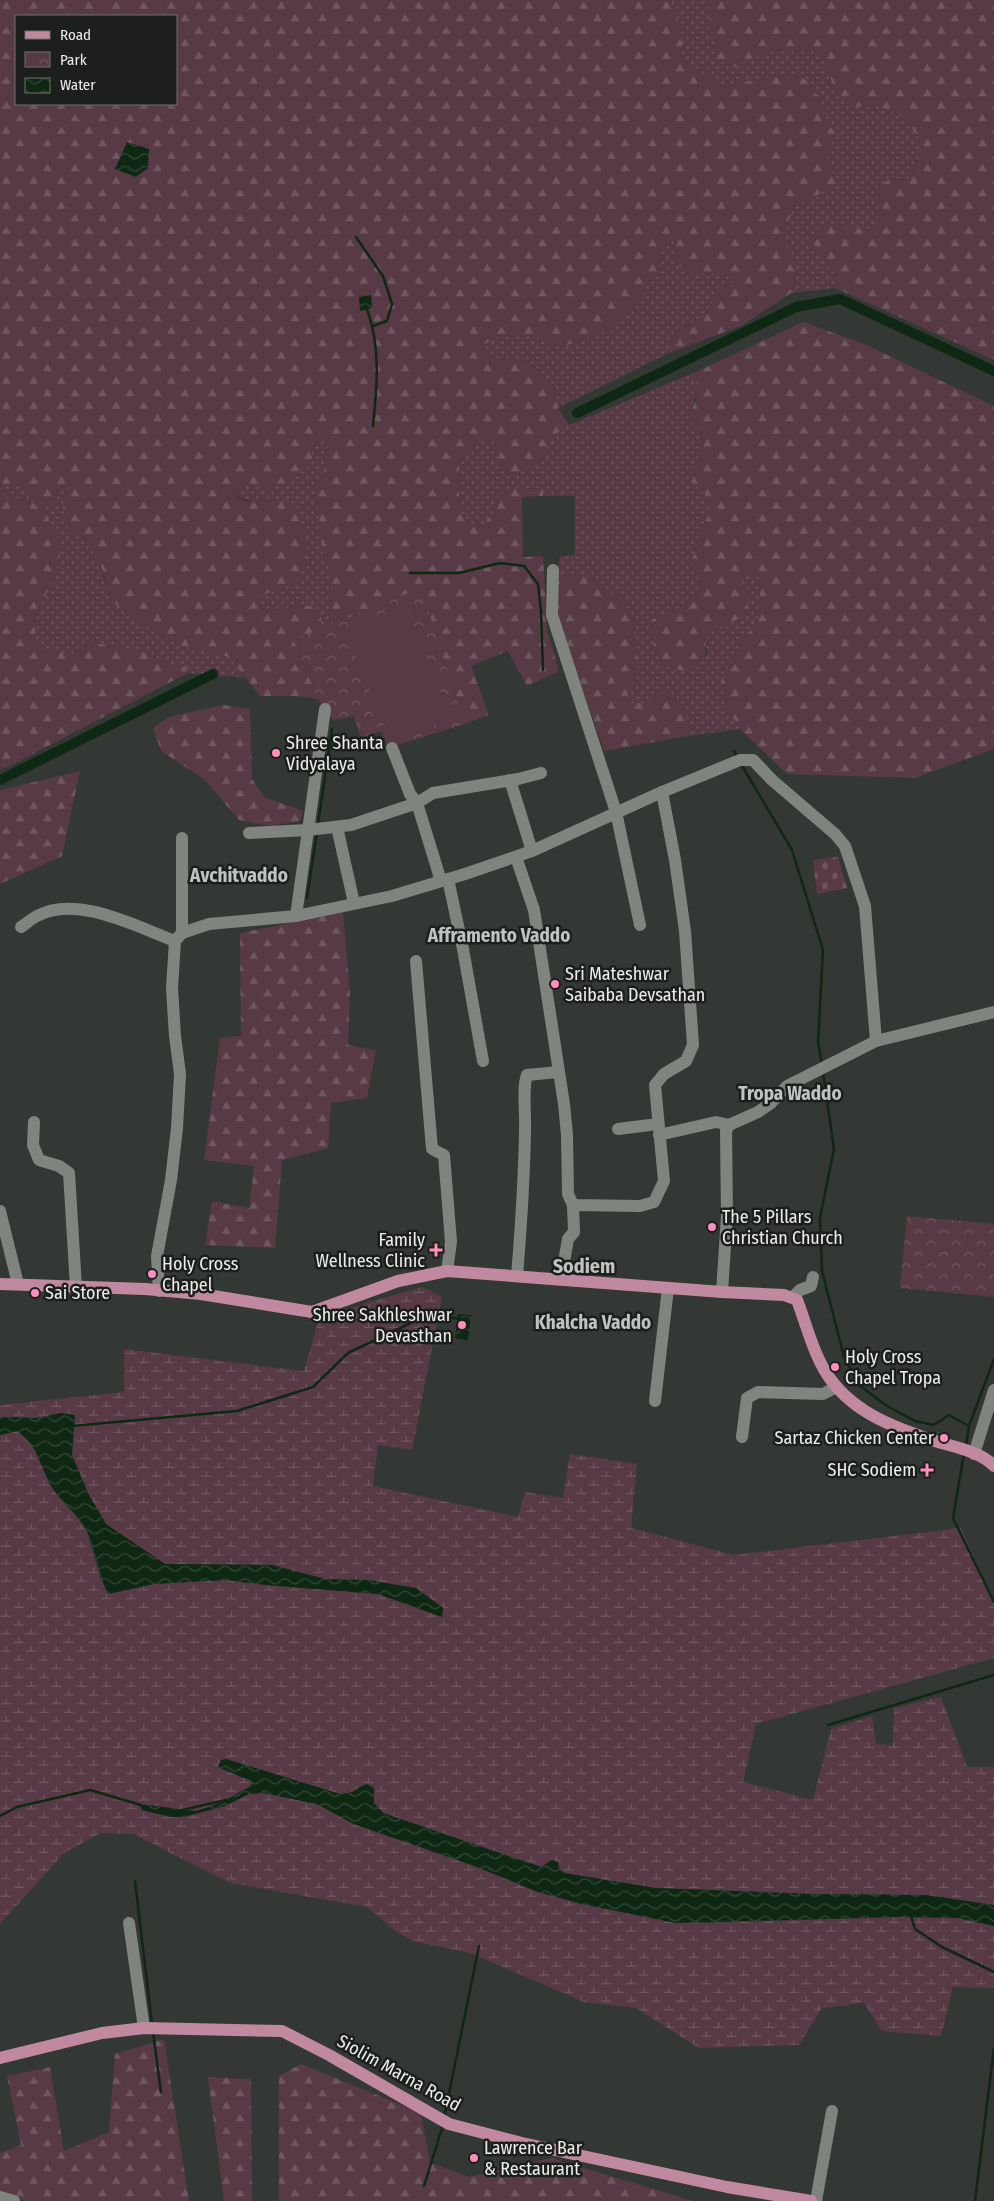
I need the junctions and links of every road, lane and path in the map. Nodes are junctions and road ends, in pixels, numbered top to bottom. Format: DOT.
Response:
graph roads {
  1 [pos="553,570"];
  2 [pos="325,710"];
  3 [pos="392,748"];
  4 [pos="541,773"];
  5 [pos="510,780"];
  6 [pos="662,792"];
  7 [pos="417,803"];
  8 [pos="616,812"];
  9 [pos="337,827"];
  10 [pos="308,830"];
  11 [pos="249,833"];
  12 [pos="182,838"];
  13 [pos="532,851"];
  14 [pos="516,857"];
  15 [pos="444,880"];
  16 [pos="354,904"];
  17 [pos="296,916"];
  18 [pos="640,925"];
  19 [pos="21,927"];
  20 [pos="178,937"];
  21 [pos="416,961"];
  22 [pos="994,1012"];
  23 [pos="876,1041"];
  24 [pos="483,1061"];
  25 [pos="558,1072"];
  26 [pos="34,1122"];
  27 [pos="728,1125"];
  28 [pos="618,1129"];
  29 [pos="659,1130"];
  30 [pos="573,1205"];
  31 [pos="0,1211"];
  32 [pos="447,1271"];
  33 [pos="517,1276"];
  34 [pos="813,1277"];
  35 [pos="561,1279"];
  36 [pos="0,1284"];
  37 [pos="18,1284"];
  38 [pos="76,1287"];
  39 [pos="668,1288"];
  40 [pos="159,1291"];
  41 [pos="722,1292"];
  42 [pos="793,1298"];
  43 [pos="836,1387"];
  44 [pos="994,1390"];
  45 [pos="655,1401"];
  46 [pos="742,1437"];
  47 [pos="968,1452"];
  48 [pos="994,1466"];
  49 [pos="129,1924"];
  50 [pos="144,2028"];
  51 [pos="0,2058"];
  52 [pos="832,2111"];
  53 [pos="0,2197"];
  54 [pos="14,2201"];
  55 [pos="811,2201"];
  56 [pos="816,2201"];
  1 -- 8 [label="street"];
  2 -- 10 [label="street"];
  3 -- 7 [label="street"];
  4 -- 5 [label="street"];
  5 -- 7 [label="street"];
  5 -- 13 [label="street"];
  6 -- 8 [label="street"];
  6 -- 23 [label="street"];
  6 -- 29 [label="street"];
  7 -- 9 [label="street"];
  7 -- 15 [label="street"];
  8 -- 13 [label="street"];
  8 -- 18 [label="street"];
  9 -- 10 [label="street"];
  9 -- 16 [label="street"];
  10 -- 11 [label="street"];
  10 -- 17 [label="street"];
  12 -- 20 [label="street"];
  13 -- 14 [label="street"];
  14 -- 15 [label="street"];
  14 -- 25 [label="street"];
  15 -- 16 [label="street"];
  15 -- 24 [label="street"];
  16 -- 17 [label="street"];
  17 -- 20 [label="street"];
  19 -- 20 [label="street"];
  20 -- 40 [label="street"];
  21 -- 32 [label="street"];
  22 -- 23 [label="street"];
  23 -- 27 [label="street"];
  25 -- 30 [label="street"];
  25 -- 33 [label="street"];
  26 -- 38 [label="street"];
  27 -- 29 [label="street"];
  27 -- 41 [label="street"];
  28 -- 29 [label="street"];
  29 -- 30 [label="street"];
  30 -- 35 [label="street"];
  31 -- 37 [label="street"];
  32 -- 33 [label="main road"];
  32 -- 40 [label="main road"];
  33 -- 35 [label="main road"];
  34 -- 42 [label="street"];
  35 -- 39 [label="main road"];
  36 -- 37 [label="main road"];
  37 -- 38 [label="main road"];
  38 -- 40 [label="main road"];
  39 -- 41 [label="main road"];
  39 -- 45 [label="street"];
  41 -- 42 [label="main road"];
  42 -- 43 [label="main road"];
  43 -- 46 [label="street"];
  43 -- 47 [label="main road"];
  44 -- 47 [label="street"];
  47 -- 48 [label="main road"];
  49 -- 50 [label="street"];
  50 -- 51 [label="main road, Siolim Marna Road"];
  50 -- 55 [label="main road, Siolim Marna Road"];
  52 -- 56 [label="street"];
  53 -- 54 [label="street"];
}
